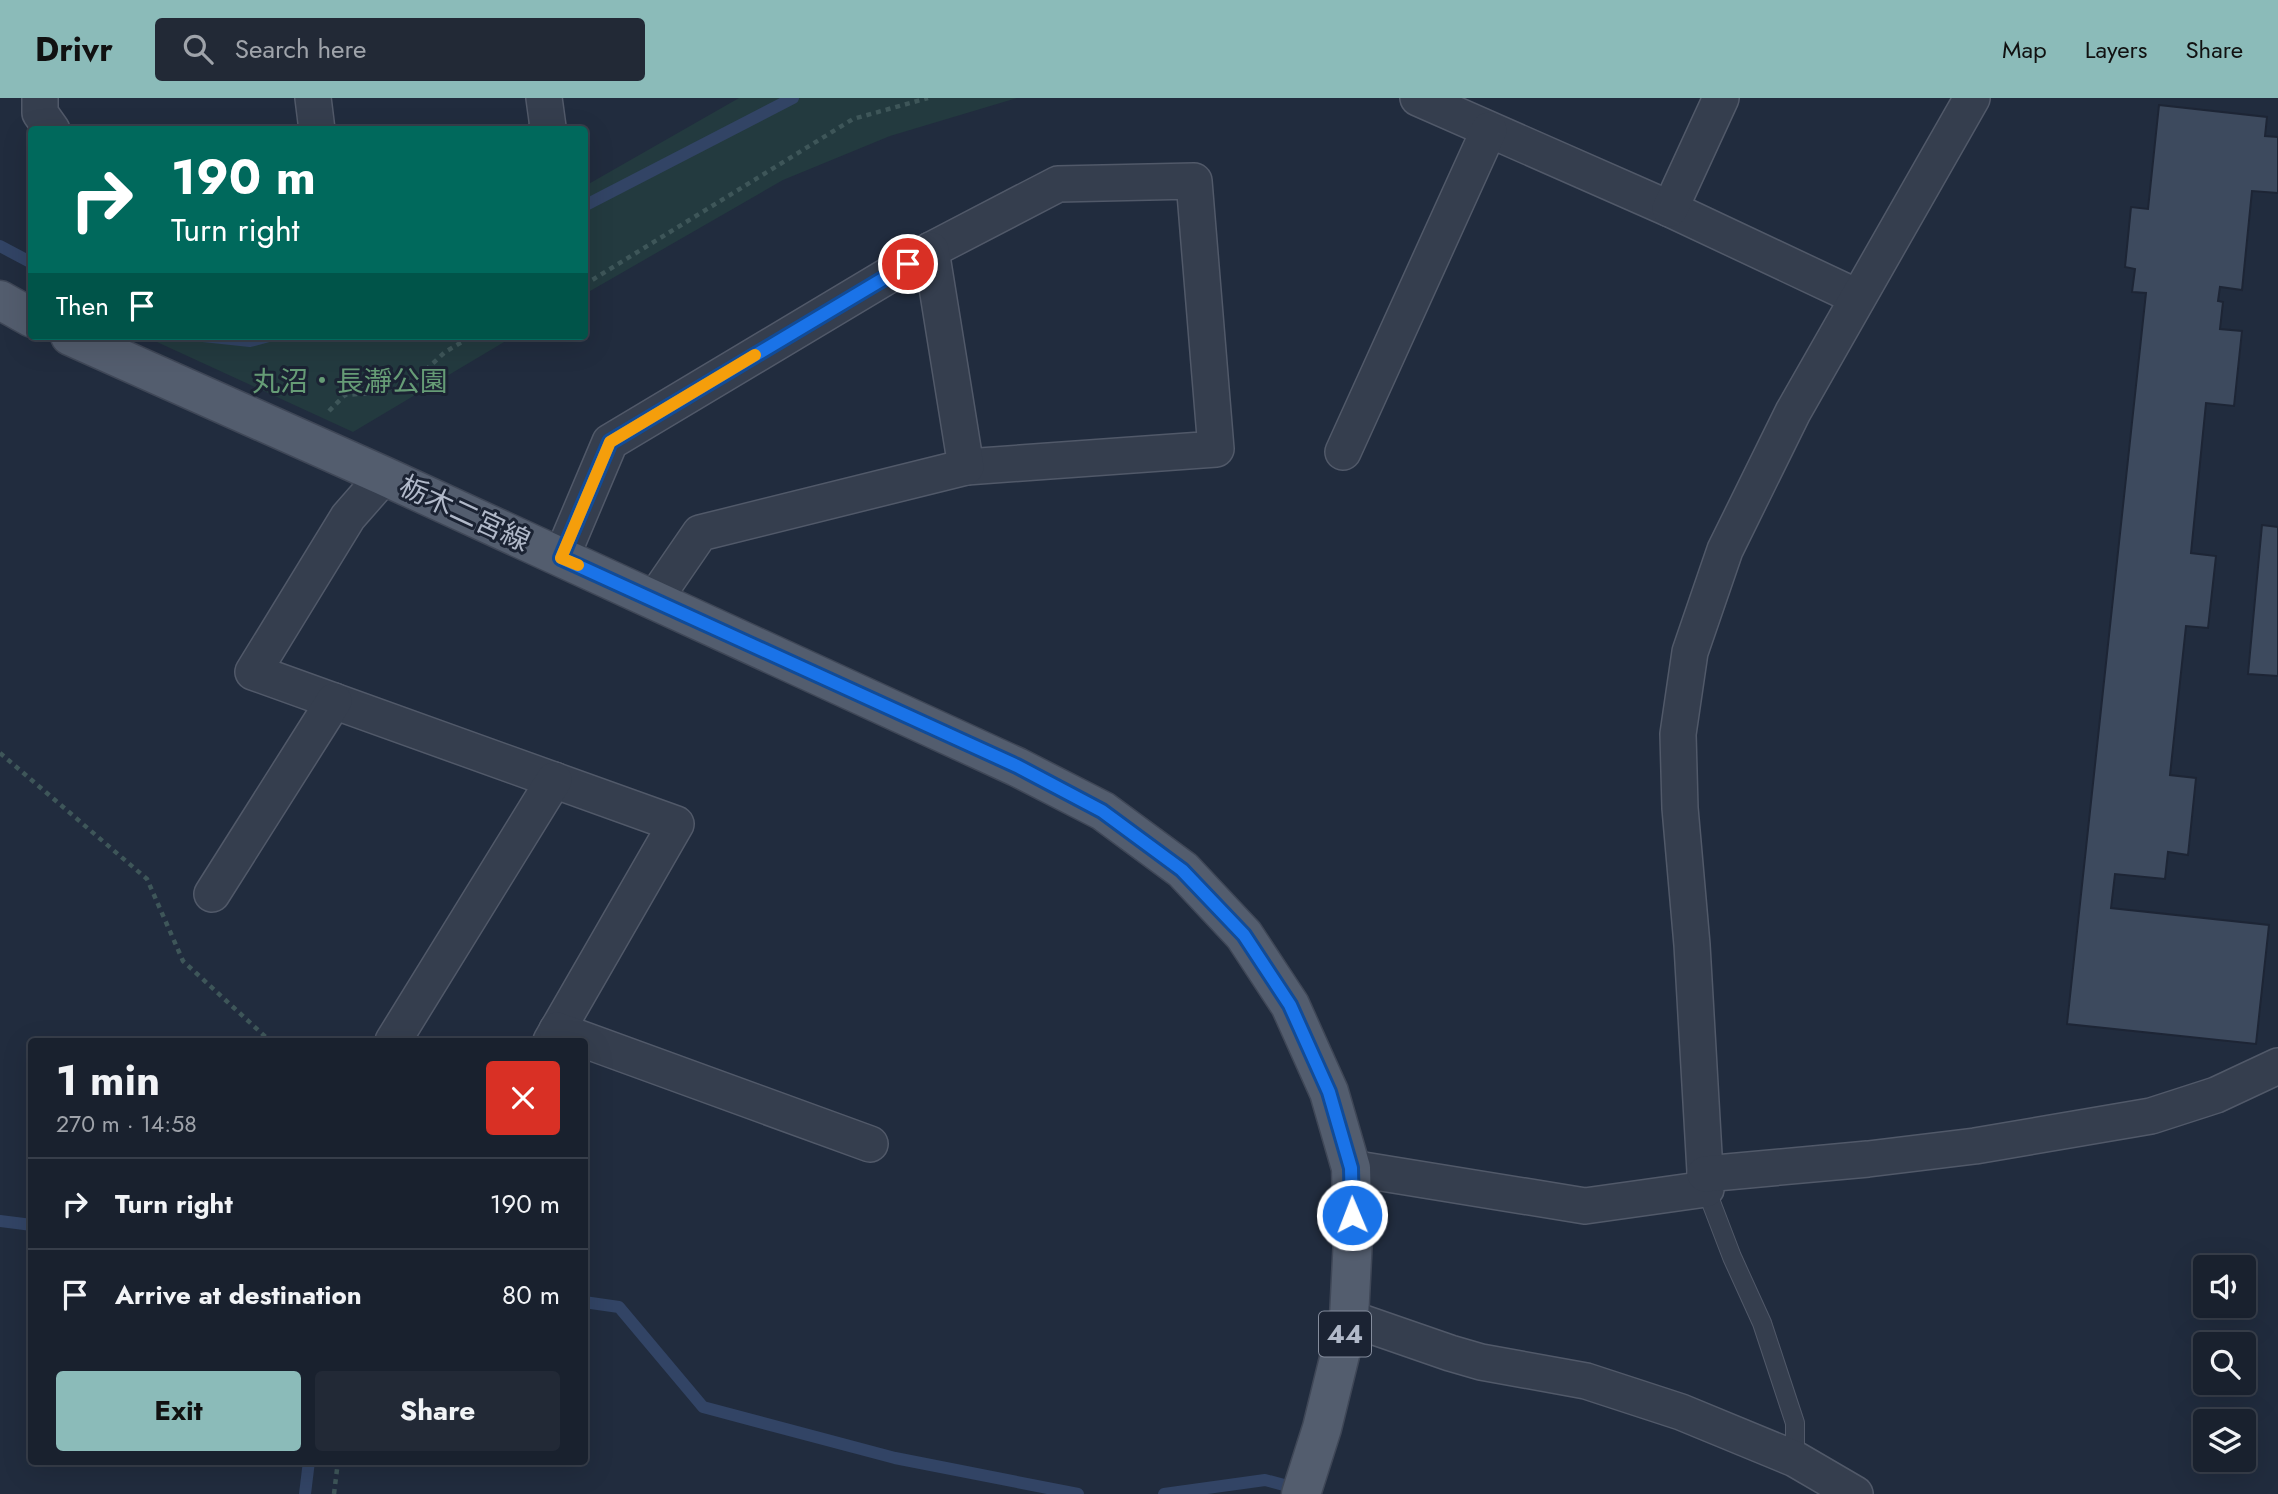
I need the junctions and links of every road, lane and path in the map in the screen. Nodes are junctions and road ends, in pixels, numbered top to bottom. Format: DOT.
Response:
graph roads {
  1 [pos="40,98"];
  2 [pos="313,98"];
  3 [pos="544,98"];
  4 [pos="928,98"];
  5 [pos="1418,98"];
  6 [pos="1721,98"];
  7 [pos="1972,98"];
  8 [pos="49,126"];
  9 [pos="316,126"];
  10 [pos="548,126"];
  11 [pos="1489,130"];
  12 [pos="1670,209"];
  13 [pos="931,250"];
  14 [pos="588,283"];
  15 [pos="1857,297"];
  16 [pos="0,300"];
  17 [pos="28,316"];
  18 [pos="79,340"];
  19 [pos="465,340"];
  20 [pos="301,439"];
  21 [pos="1343,452"];
  22 [pos="966,467"];
  23 [pos="384,476"];
  24 [pos="561,558"];
  25 [pos="654,600"];
  26 [pos="334,701"];
  27 [pos="0,753"];
  28 [pos="554,780"];
  29 [pos="212,894"];
  30 [pos="554,1036"];
  31 [pos="267,1038"];
  32 [pos="395,1038"];
  33 [pos="588,1048"];
  34 [pos="2278,1066"];
  35 [pos="870,1144"];
  36 [pos="1351,1168"];
  37 [pos="1706,1181"];
  38 [pos="1349,1318"];
  39 [pos="1795,1459"];
  40 [pos="338,1465"];
  41 [pos="334,1494"];
  42 [pos="1301,1494"];
  43 [pos="1855,1494"];
  1 -- 8 [label="street"];
  2 -- 9 [label="street"];
  3 -- 10 [label="street"];
  4 -- 14 [label="path"];
  5 -- 11 [label="street"];
  6 -- 12 [label="street"];
  7 -- 15 [label="street"];
  11 -- 12 [label="street"];
  11 -- 21 [label="street"];
  12 -- 15 [label="street"];
  13 -- 22 [label="street"];
  13 -- 22 [label="street"];
  13 -- 24 [label="street"];
  15 -- 37 [label="street"];
  16 -- 17 [label="main road"];
  18 -- 20 [label="main road, 栃木二宮線 / 44"];
  19 -- 20 [label="path"];
  20 -- 23 [label="main road, 栃木二宮線 / 44"];
  22 -- 25 [label="street"];
  23 -- 24 [label="main road, 栃木二宮線 / 44"];
  23 -- 26 [label="street"];
  24 -- 25 [label="main road, 栃木二宮線 / 44"];
  25 -- 36 [label="main road, 栃木二宮線 / 44"];
  26 -- 28 [label="street"];
  26 -- 29 [label="street"];
  27 -- 31 [label="path"];
  28 -- 30 [label="street"];
  28 -- 32 [label="street"];
  33 -- 35 [label="street"];
  34 -- 37 [label="street"];
  36 -- 37 [label="street"];
  36 -- 38 [label="main road, 栃木二宮線 / 44"];
  37 -- 39 [label="lane"];
  38 -- 39 [label="street"];
  38 -- 42 [label="main road, 栃木二宮線 / 44"];
  39 -- 43 [label="street"];
  40 -- 41 [label="path"];
}
